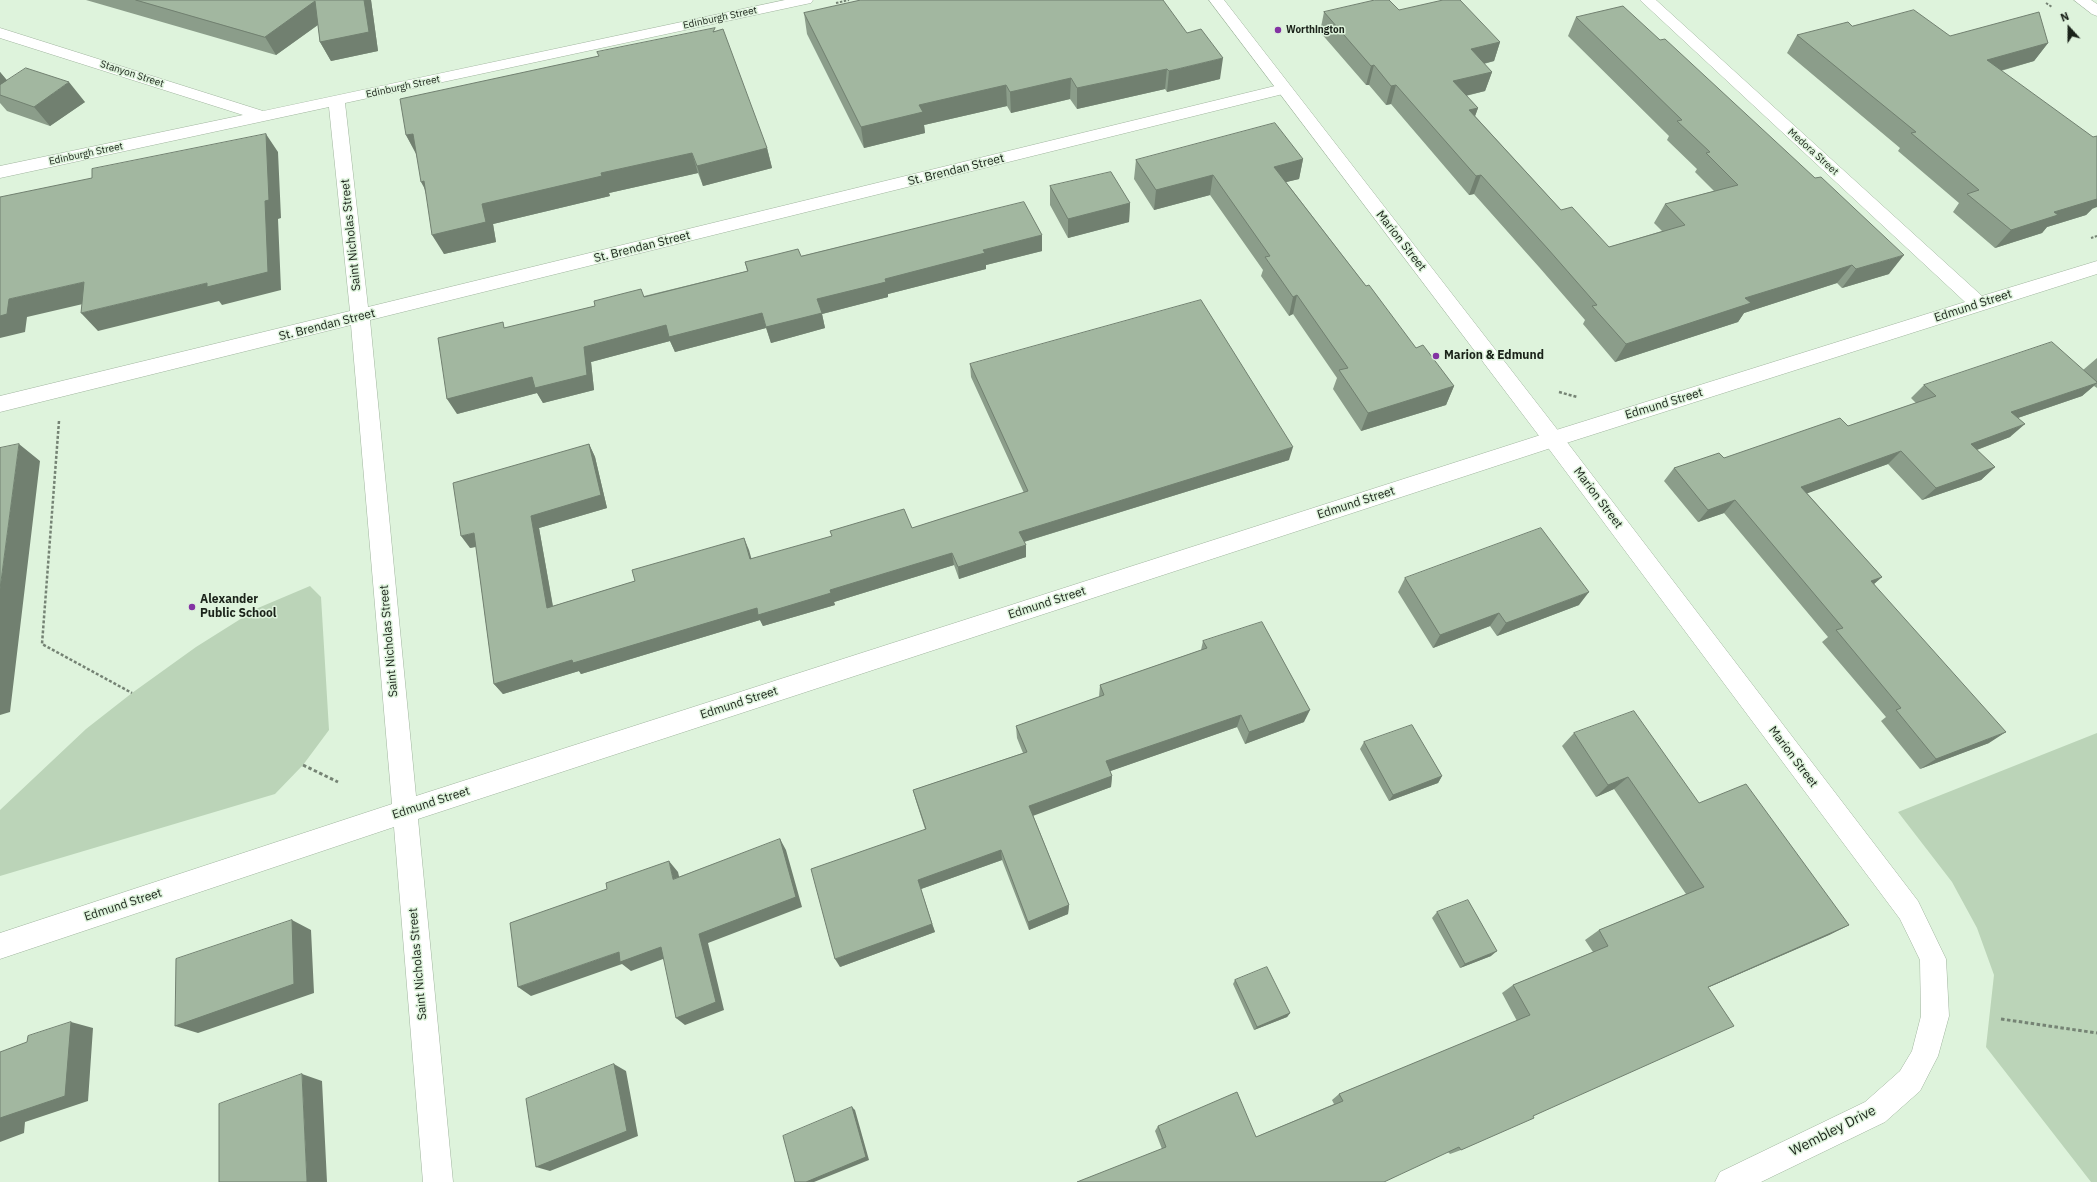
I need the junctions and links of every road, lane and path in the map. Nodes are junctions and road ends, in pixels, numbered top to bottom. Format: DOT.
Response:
graph roads {
  1 [pos="806,0"];
  2 [pos="1216,0"];
  3 [pos="1647,0"];
  4 [pos="2081,0"];
  5 [pos="2097,11"];
  6 [pos="0,33"];
  7 [pos="1283,89"];
  8 [pos="337,101"];
  9 [pos="264,116"];
  10 [pos="0,172"];
  11 [pos="2097,267"];
  12 [pos="1980,304"];
  13 [pos="360,317"];
  14 [pos="0,404"];
  15 [pos="59,415"];
  16 [pos="1553,439"];
  17 [pos="132,693"];
  18 [pos="303,765"];
  19 [pos="338,782"];
  20 [pos="405,811"];
  21 [pos="0,946"];
  22 [pos="1935,1016"];
  23 [pos="2000,1019"];
  24 [pos="2097,1033"];
  25 [pos="438,1182"];
  26 [pos="1730,1182"];
  1 -- 8 [label="street, Edinburgh Street"];
  2 -- 7 [label="street, Marion Street"];
  3 -- 12 [label="street, Medora Street"];
  4 -- 5 [label="street"];
  6 -- 9 [label="street, Stanyon Street"];
  7 -- 13 [label="street, St. Brendan Street"];
  7 -- 16 [label="street, Marion Street"];
  8 -- 9 [label="street, Edinburgh Street"];
  8 -- 13 [label="street, Saint Nicholas Street"];
  9 -- 10 [label="street, Edinburgh Street"];
  11 -- 12 [label="street, Edmund Street"];
  12 -- 16 [label="street, Edmund Street"];
  13 -- 14 [label="street, St. Brendan Street"];
  13 -- 20 [label="street, Saint Nicholas Street"];
  15 -- 17 [label="path"];
  16 -- 20 [label="street, Edmund Street"];
  16 -- 22 [label="street, Marion Street"];
  18 -- 19 [label="path"];
  20 -- 21 [label="street, Edmund Street"];
  20 -- 25 [label="street, Saint Nicholas Street"];
  22 -- 26 [label="street, Wembley Drive"];
  23 -- 24 [label="path"];
}
